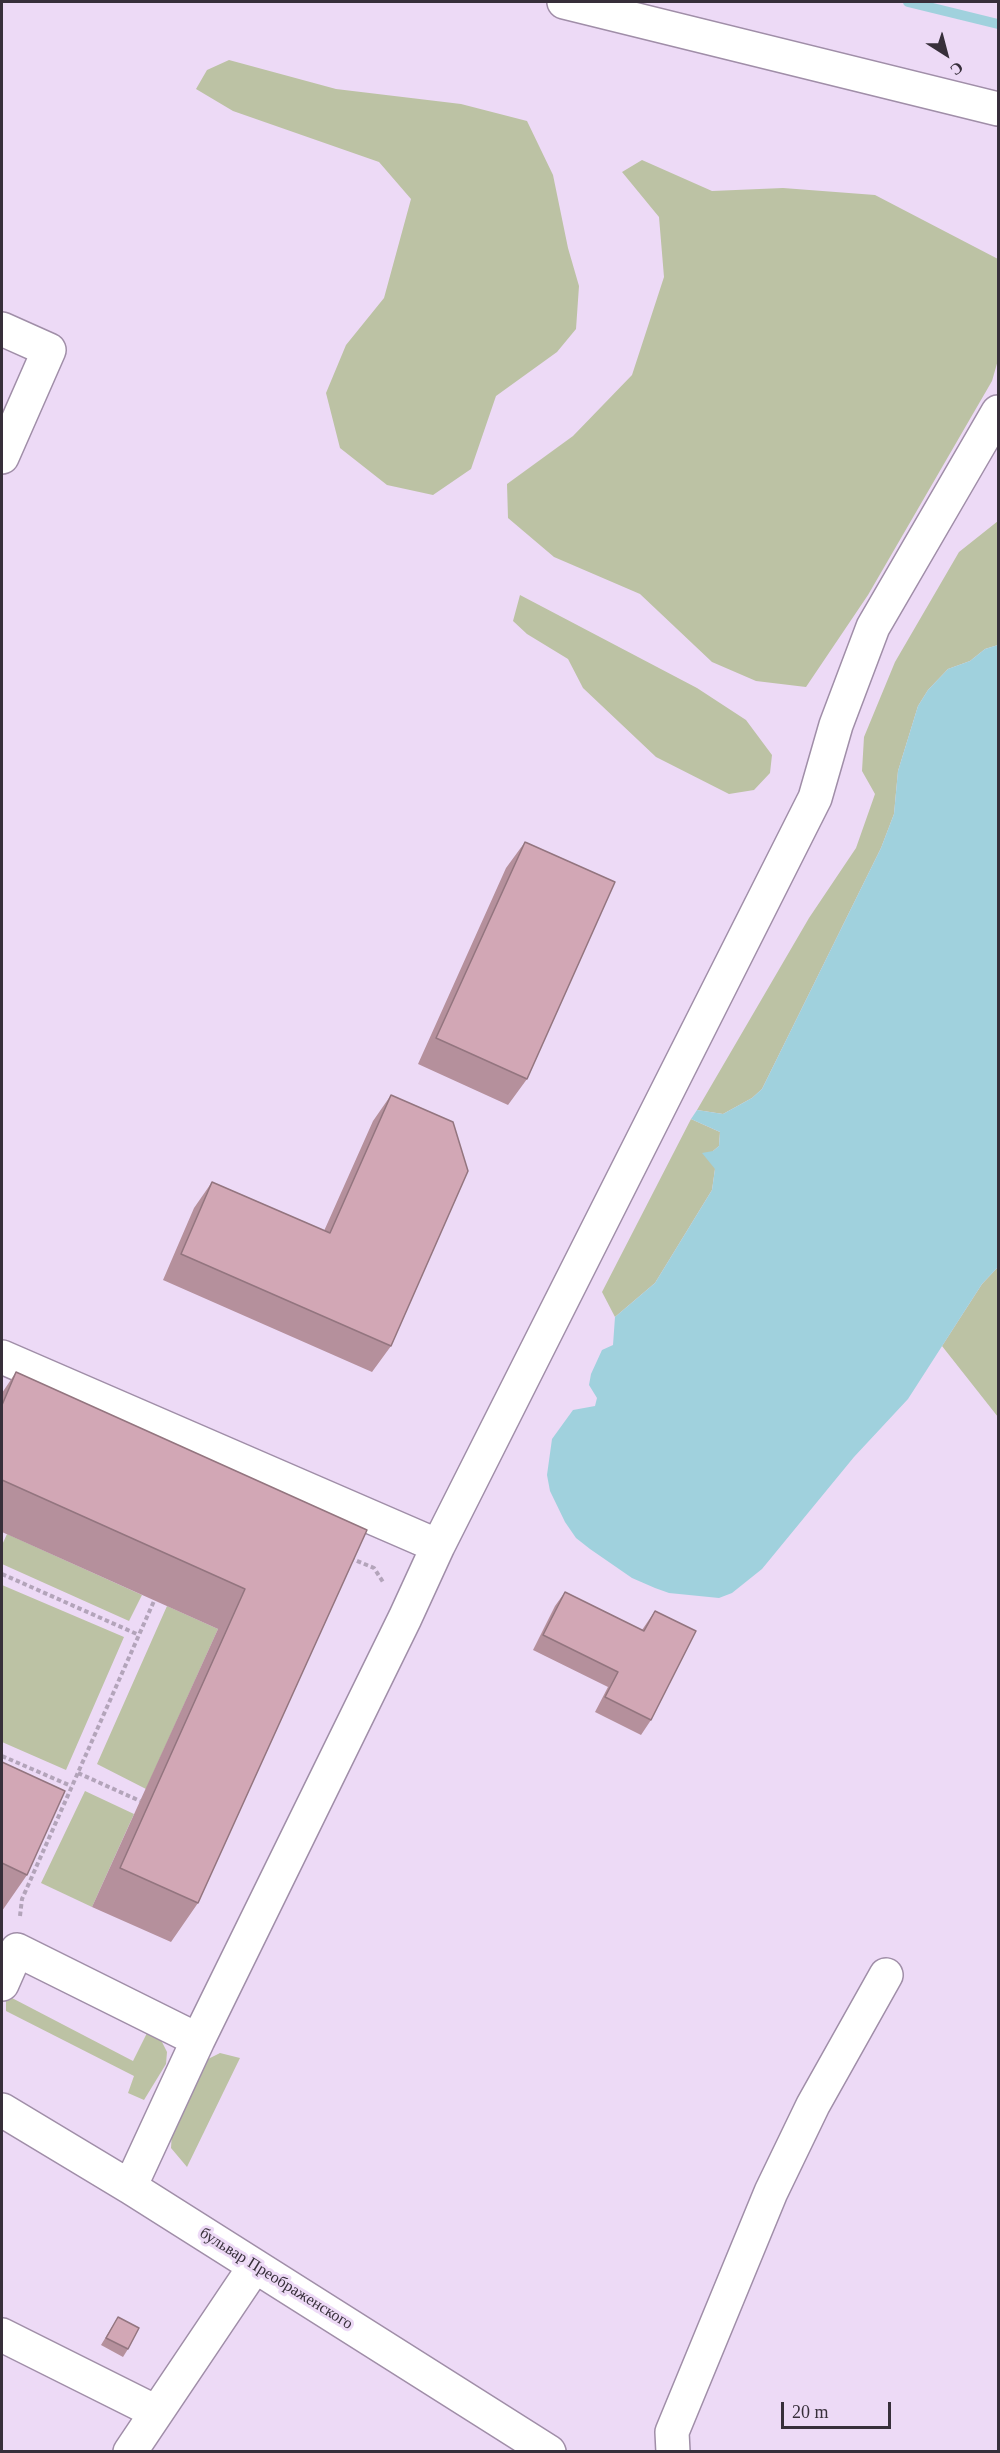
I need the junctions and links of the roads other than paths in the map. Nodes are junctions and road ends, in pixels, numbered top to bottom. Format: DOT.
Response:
graph roads {
  1 [pos="564,2"];
  2 [pos="984,105"];
  3 [pos="999,121"];
  4 [pos="2,329"];
  5 [pos="999,412"];
  6 [pos="2,457"];
  7 [pos="2,1357"];
  8 [pos="438,1546"];
  9 [pos="886,1975"];
  10 [pos="2,1984"];
  11 [pos="198,2040"];
  12 [pos="2,2110"];
  13 [pos="130,2187"];
  14 [pos="255,2266"];
  15 [pos="2,2335"];
  16 [pos="156,2412"];
  17 [pos="130,2451"];
  18 [pos="549,2451"];
  19 [pos="673,2451"];
  1 -- 2 [label="street"];
  2 -- 3 [label="street"];
  4 -- 6 [label="street"];
  5 -- 8 [label="street"];
  7 -- 8 [label="street"];
  8 -- 11 [label="street"];
  9 -- 19 [label="street"];
  10 -- 11 [label="street"];
  11 -- 13 [label="street"];
  12 -- 13 [label="street, бульвар Преображенского"];
  13 -- 14 [label="street, бульвар Преображенского"];
  14 -- 16 [label="street"];
  14 -- 18 [label="street, бульвар Преображенского"];
  15 -- 16 [label="street"];
  16 -- 17 [label="street"];
}
